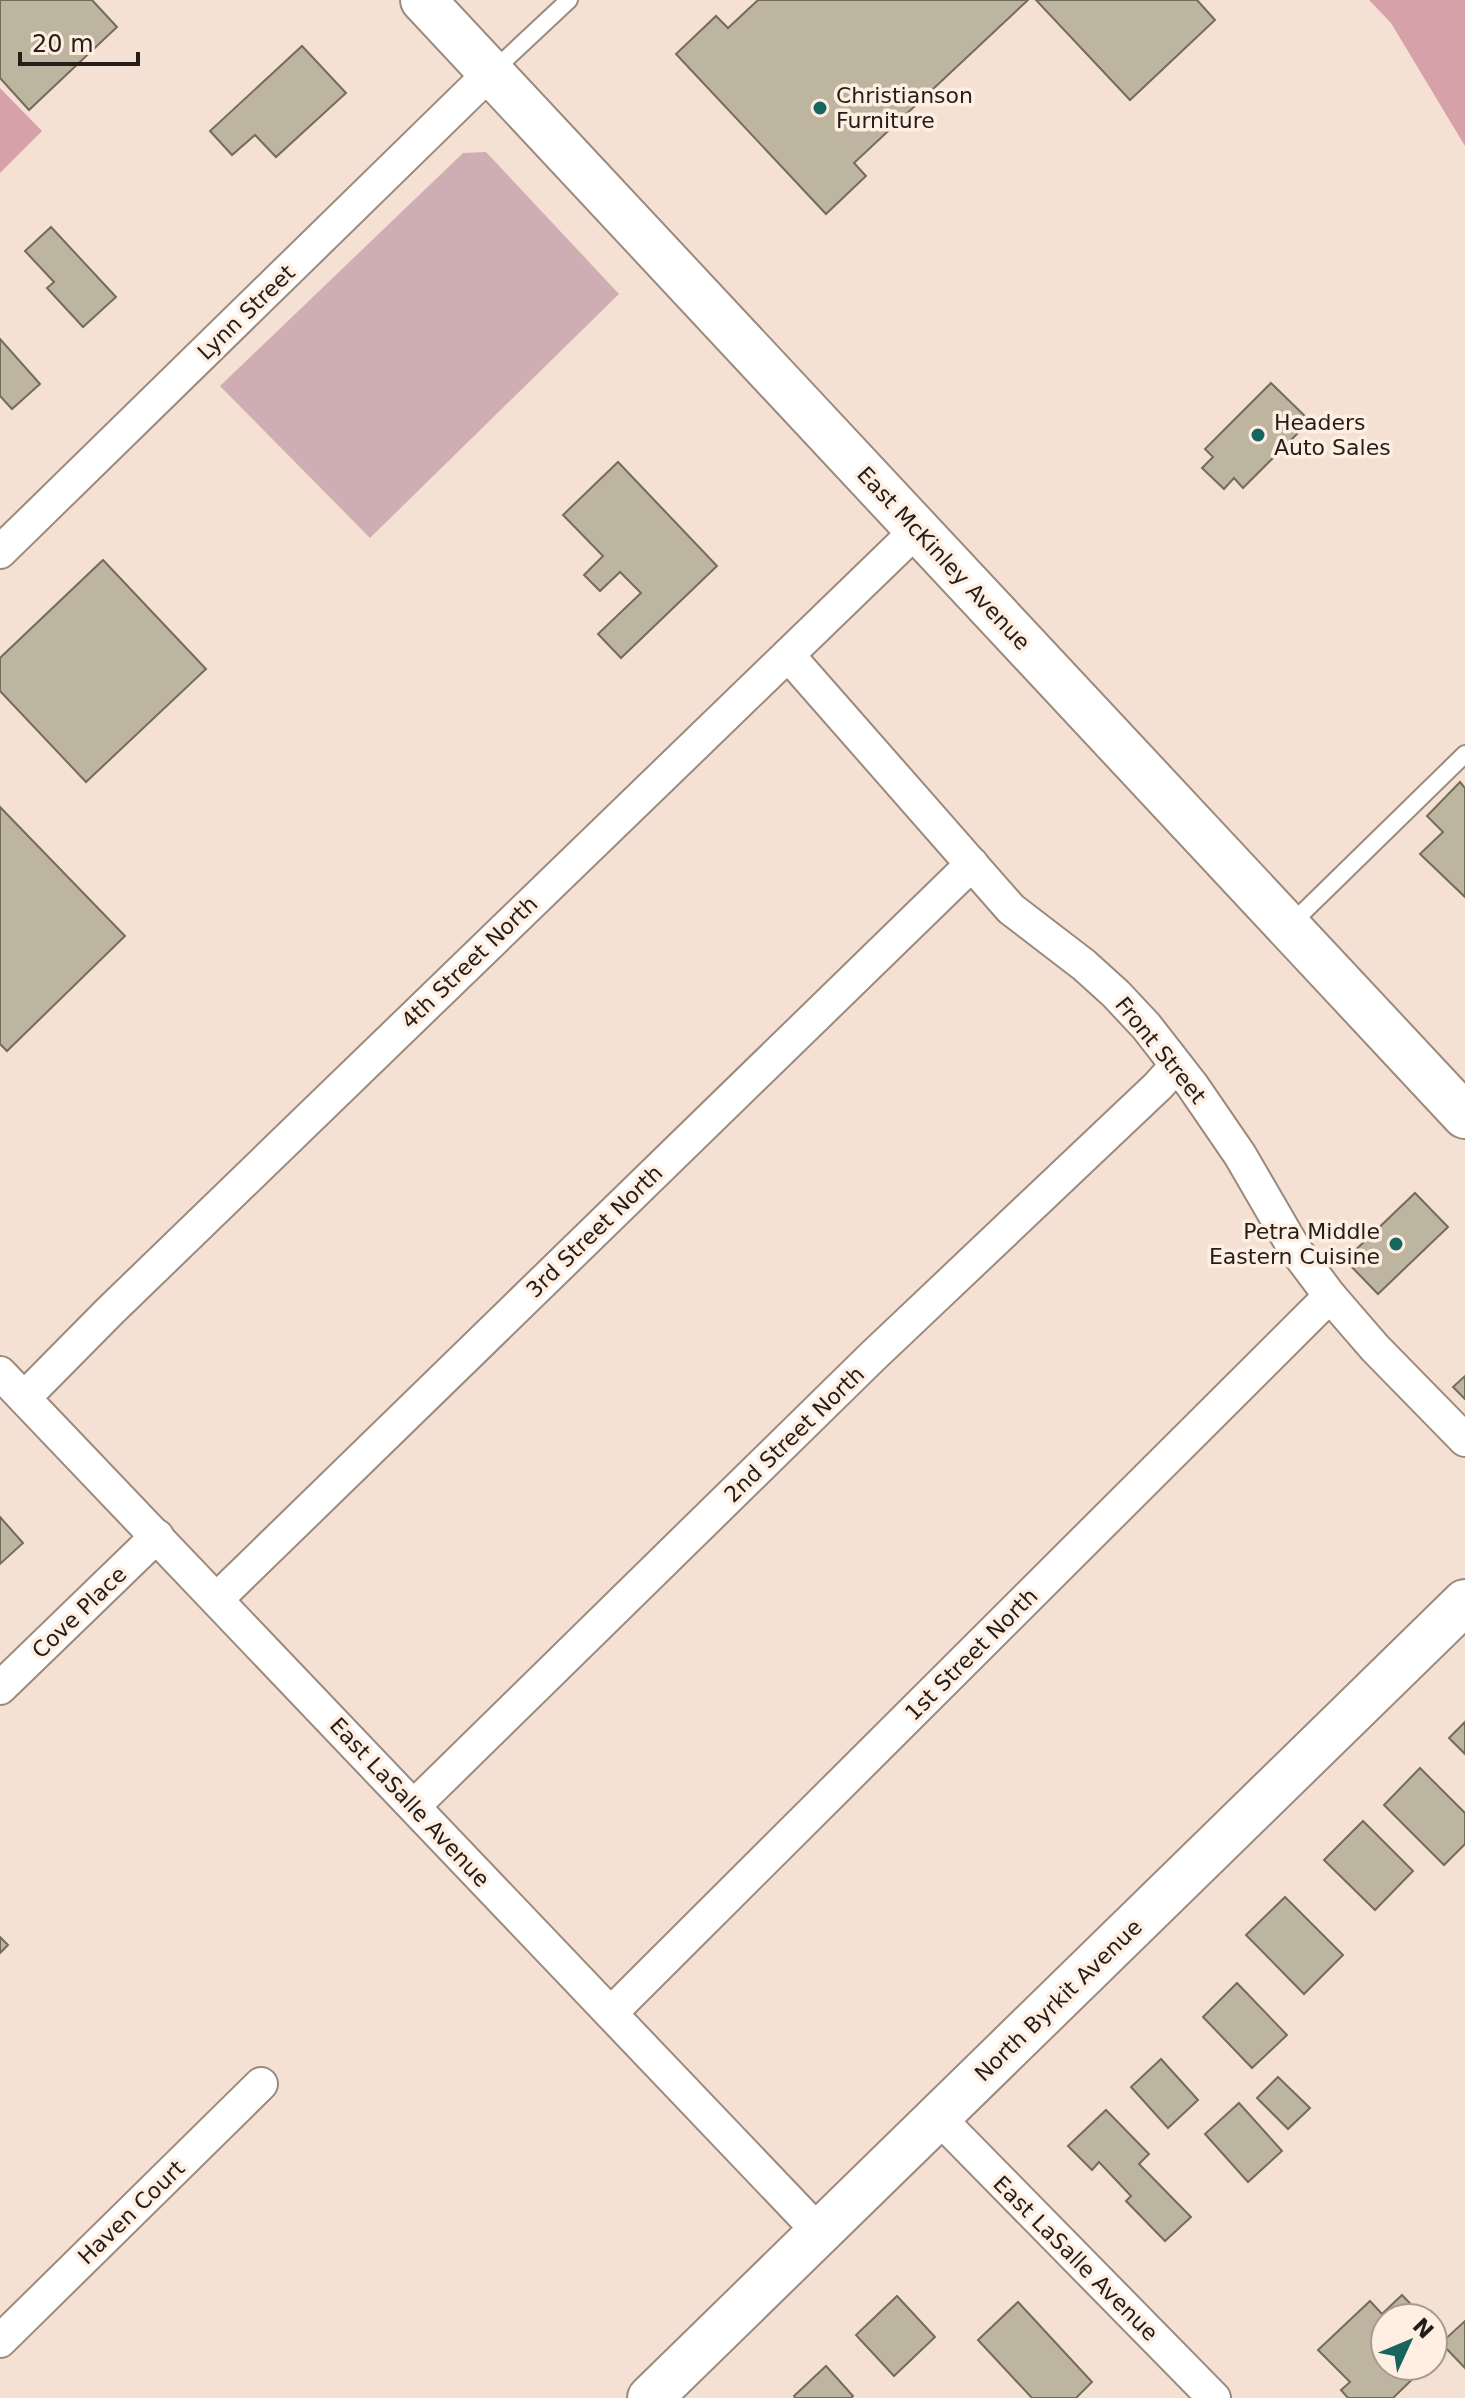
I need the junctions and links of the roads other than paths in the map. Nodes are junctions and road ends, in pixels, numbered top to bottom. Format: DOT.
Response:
graph roads {
  1 [pos="423,0"];
  2 [pos="569,0"];
  3 [pos="491,72"];
  4 [pos="918,529"];
  5 [pos="0,552"];
  6 [pos="788,655"];
  7 [pos="1465,754"];
  8 [pos="972,864"];
  9 [pos="1289,927"];
  10 [pos="1176,1066"];
  11 [pos="1465,1116"];
  12 [pos="1330,1296"];
  13 [pos="0,1373"];
  14 [pos="24,1398"];
  15 [pos="1465,1440"];
  16 [pos="157,1536"];
  17 [pos="217,1599"];
  18 [pos="1465,1602"];
  19 [pos="0,1688"];
  20 [pos="414,1806"];
  21 [pos="611,2013"];
  22 [pos="261,2084"];
  23 [pos="938,2117"];
  24 [pos="820,2233"];
  25 [pos="0,2341"];
  26 [pos="650,2398"];
  27 [pos="1214,2398"];
  1 -- 3 [label="main road, East McKinley Avenue"];
  2 -- 3 [label="lane"];
  3 -- 4 [label="main road, East McKinley Avenue"];
  3 -- 5 [label="street, Lynn Street"];
  4 -- 6 [label="street, 4th Street North"];
  4 -- 9 [label="main road, East McKinley Avenue"];
  6 -- 8 [label="street, Front Street"];
  6 -- 14 [label="street, 4th Street North"];
  7 -- 9 [label="lane"];
  8 -- 10 [label="street, Front Street"];
  8 -- 17 [label="street, 3rd Street North"];
  9 -- 11 [label="main road, East McKinley Avenue"];
  10 -- 12 [label="street, Front Street"];
  10 -- 20 [label="street, 2nd Street North"];
  12 -- 15 [label="street, Front Street"];
  12 -- 21 [label="street, 1st Street North"];
  13 -- 14 [label="street, East LaSalle Avenue"];
  14 -- 16 [label="street, East LaSalle Avenue"];
  16 -- 17 [label="street, East LaSalle Avenue"];
  16 -- 19 [label="street, Cove Place"];
  17 -- 20 [label="street, East LaSalle Avenue"];
  18 -- 23 [label="main road, North Byrkit Avenue"];
  20 -- 21 [label="street, East LaSalle Avenue"];
  21 -- 24 [label="street, East LaSalle Avenue"];
  22 -- 25 [label="street, Haven Court"];
  23 -- 24 [label="main road, North Byrkit Avenue"];
  23 -- 27 [label="street, East LaSalle Avenue"];
  24 -- 26 [label="main road, North Byrkit Avenue"];
}
